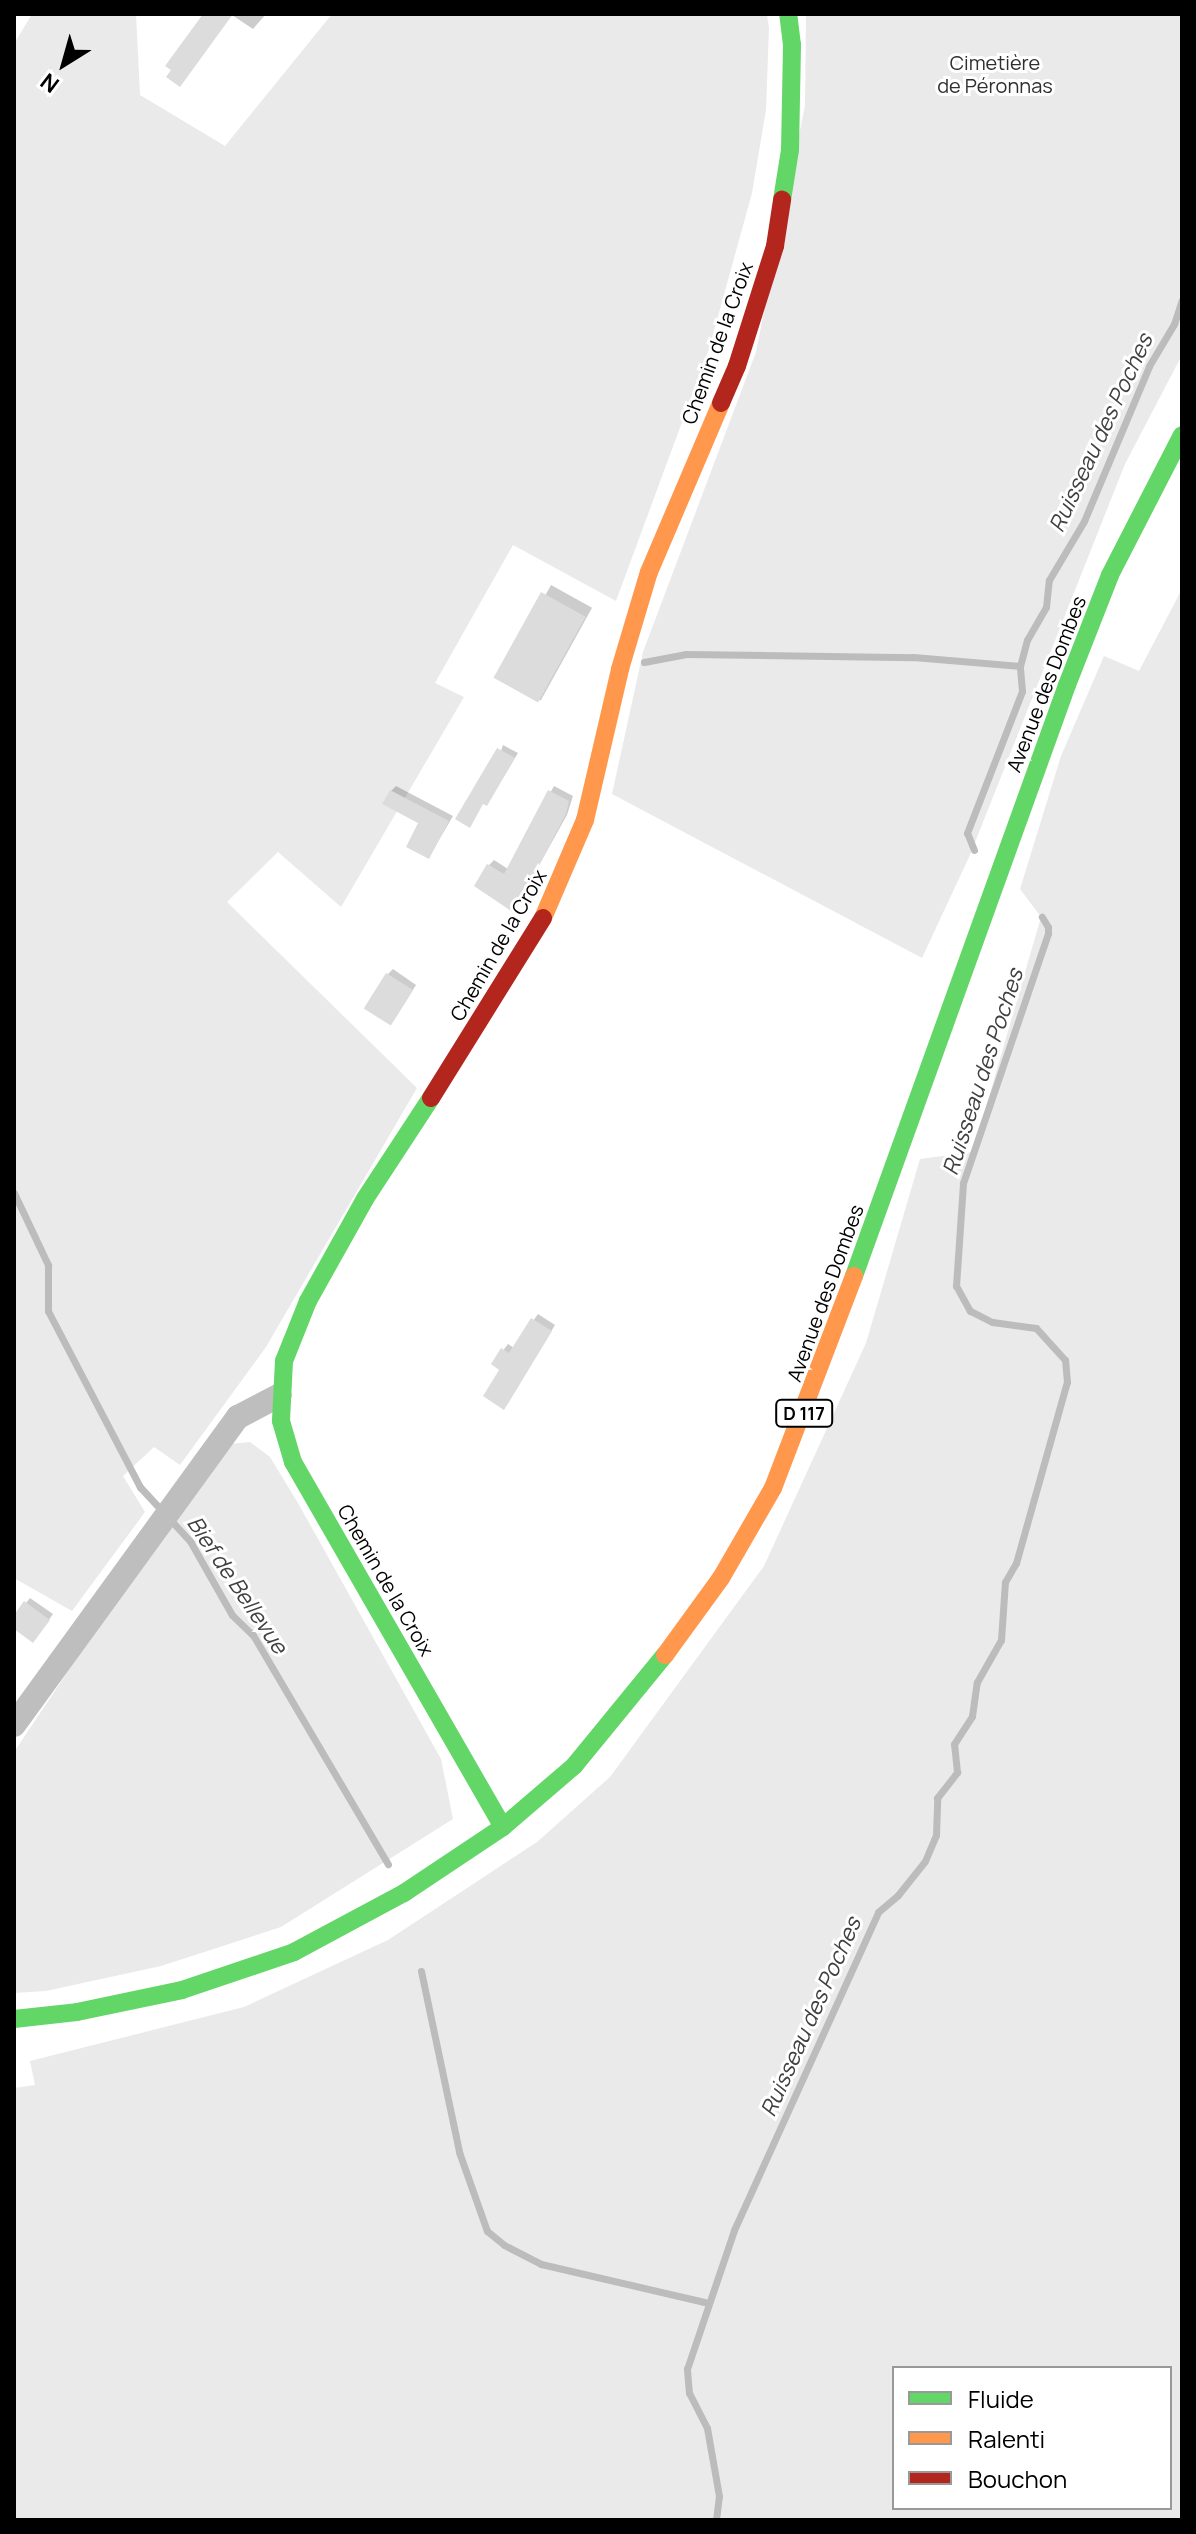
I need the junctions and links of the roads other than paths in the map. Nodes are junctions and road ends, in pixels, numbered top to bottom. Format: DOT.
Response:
graph roads {
  1 [pos="788,14"];
  2 [pos="1182,435"];
  3 [pos="280,1395"];
  4 [pos="14,1725"];
  5 [pos="503,1827"];
  6 [pos="14,2019"];
  1 -- 3 [label="main road, Chemin de la Croix"];
  2 -- 5 [label="main road, Avenue des Dombes / D 117"];
  3 -- 4 [label="street"];
  3 -- 5 [label="main road, Chemin de la Croix"];
  5 -- 6 [label="main road, Avenue des Dombes / D 117"];
}
